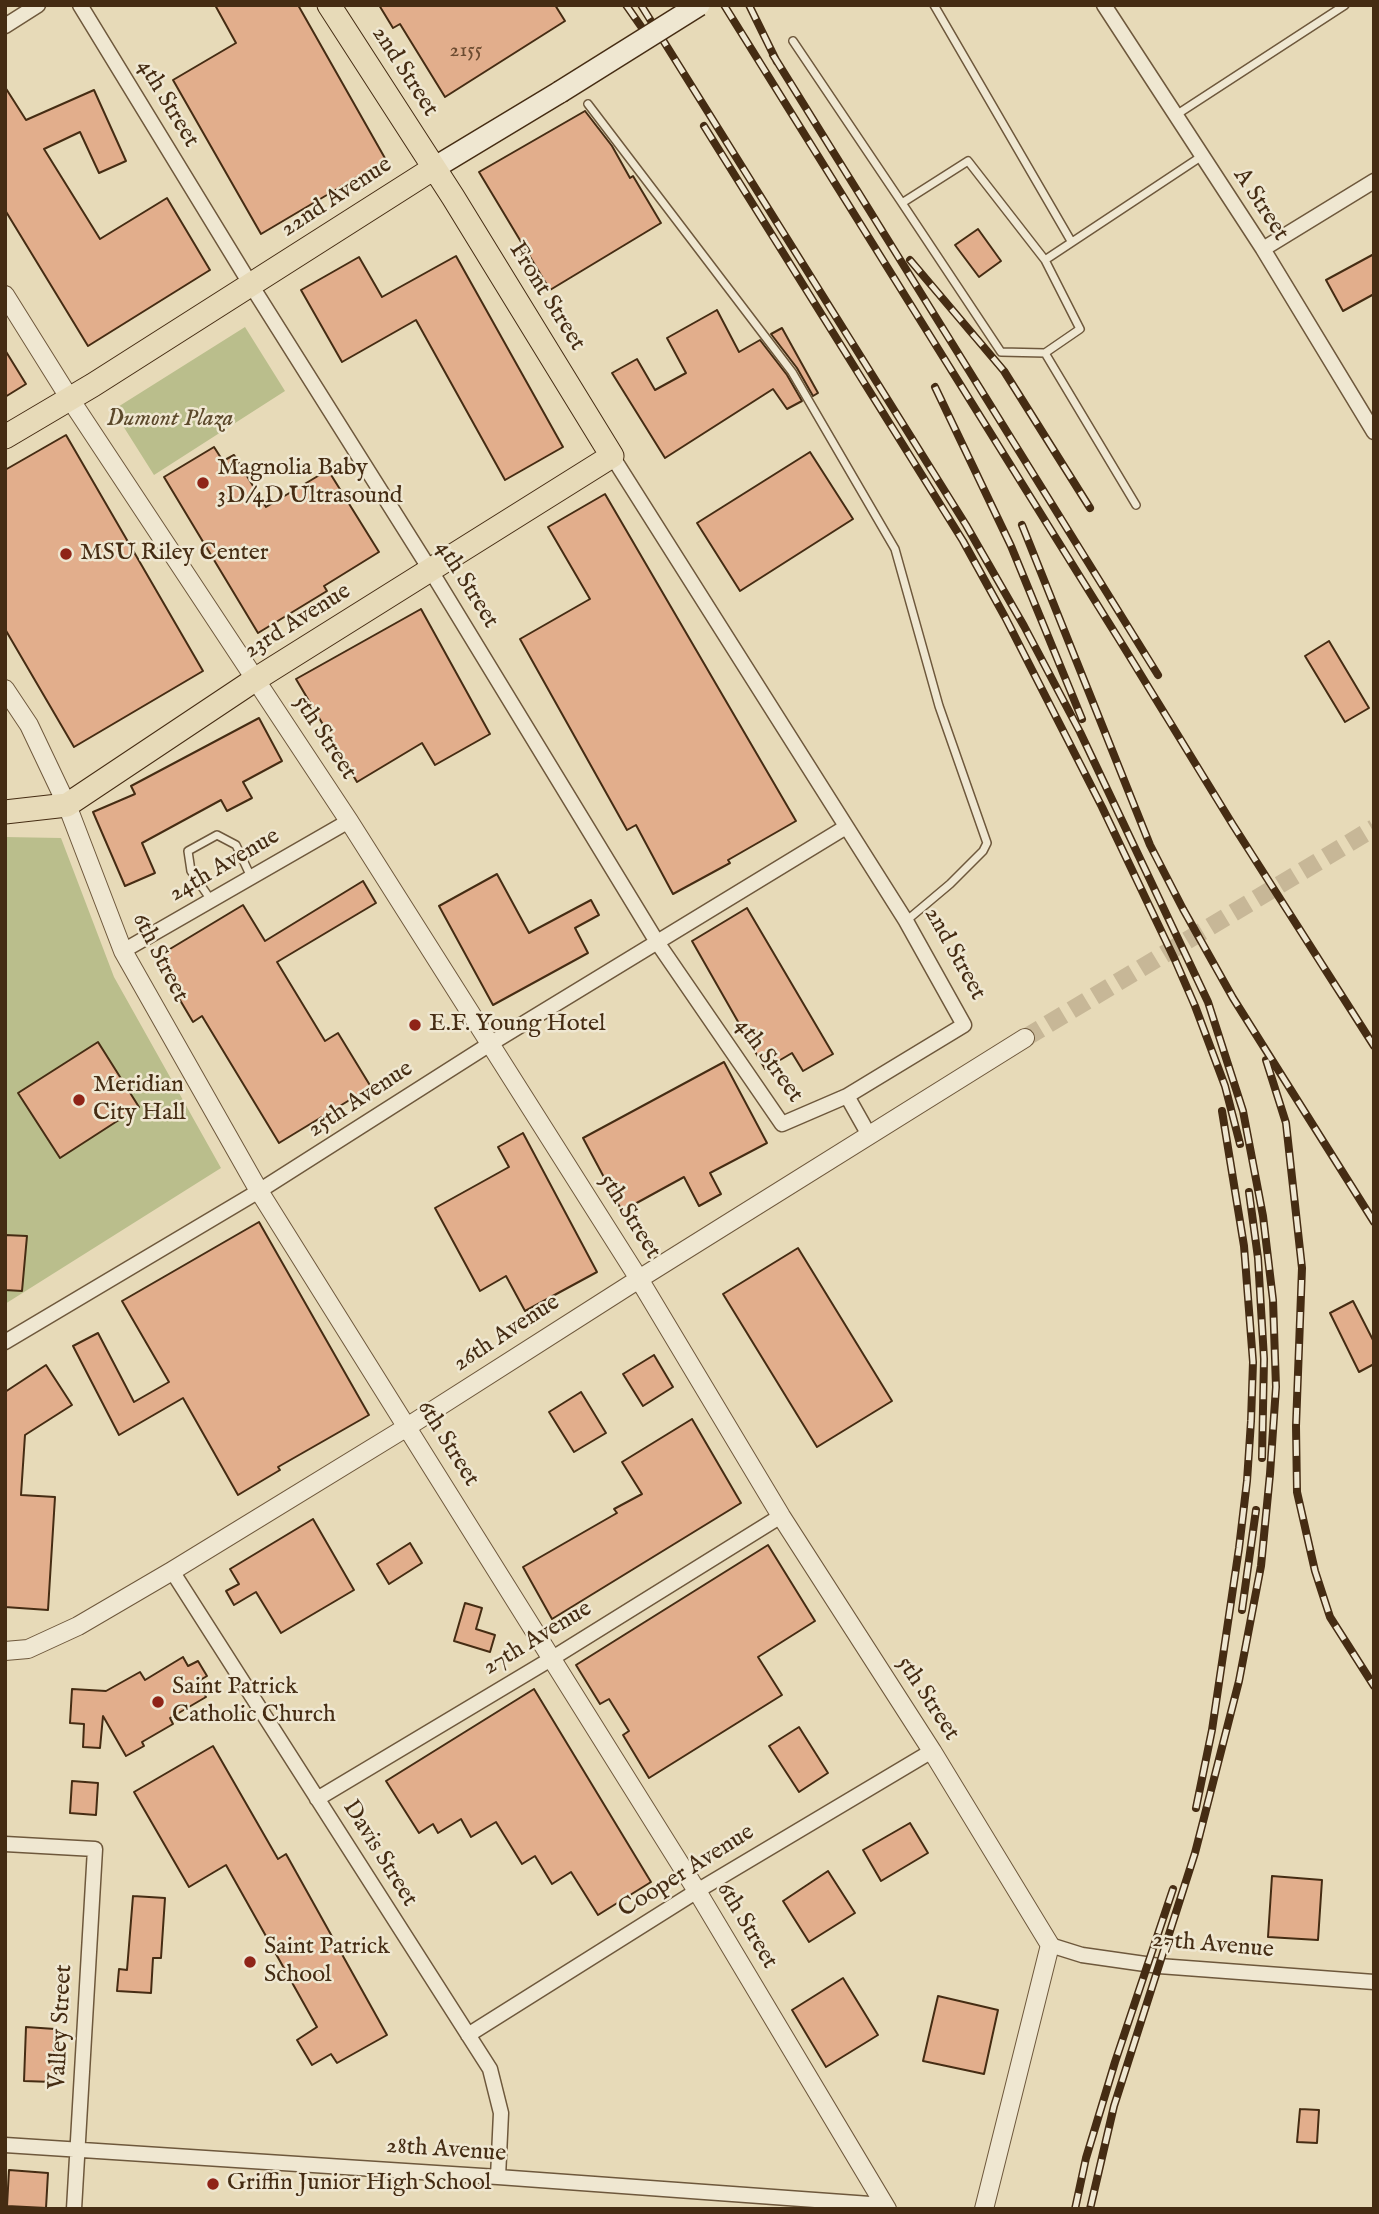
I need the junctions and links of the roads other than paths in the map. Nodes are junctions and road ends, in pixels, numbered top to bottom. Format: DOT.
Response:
graph roads {
  1 [pos="38,5"];
  2 [pos="80,5"];
  3 [pos="329,5"];
  4 [pos="699,5"];
  5 [pos="934,5"];
  6 [pos="1345,5"];
  7 [pos="1108,7"];
  8 [pos="5,26"];
  9 [pos="793,41"];
  10 [pos="588,104"];
  11 [pos="1176,116"];
  12 [pos="1202,156"];
  13 [pos="434,168"];
  14 [pos="1374,181"];
  15 [pos="902,203"];
  16 [pos="1071,241"];
  17 [pos="1263,249"];
  18 [pos="1045,260"];
  19 [pos="251,285"];
  20 [pos="5,295"];
  21 [pos="1045,353"];
  22 [pos="70,399"];
  23 [pos="1374,432"];
  24 [pos="5,437"];
  25 [pos="612,456"];
  26 [pos="1136,505"];
  27 [pos="431,571"];
  28 [pos="256,679"];
  29 [pos="5,689"];
  30 [pos="67,805"];
  31 [pos="5,812"];
  32 [pos="349,821"];
  33 [pos="846,827"];
  34 [pos="251,877"];
  35 [pos="211,901"];
  36 [pos="906,921"];
  37 [pos="657,942"];
  38 [pos="123,951"];
  39 [pos="1025,1038"];
  40 [pos="490,1044"];
  41 [pos="847,1096"];
  42 [pos="869,1135"];
  43 [pos="259,1191"];
  44 [pos="639,1279"];
  45 [pos="5,1342"];
  46 [pos="407,1427"];
  47 [pos="781,1516"];
  48 [pos="172,1571"];
  49 [pos="5,1651"];
  50 [pos="551,1659"];
  51 [pos="932,1751"];
  52 [pos="317,1799"];
  53 [pos="5,1844"];
  54 [pos="697,1891"];
  55 [pos="1050,1945"];
  56 [pos="1374,1982"];
  57 [pos="468,2035"];
  58 [pos="5,2145"];
  59 [pos="77,2150"];
  60 [pos="498,2177"];
  61 [pos="886,2207"];
  62 [pos="74,2209"];
  63 [pos="984,2209"];
  1 -- 8 [label="street"];
  2 -- 19 [label="street, 4th Street"];
  3 -- 13 [label="main road, 2nd Street"];
  4 -- 13 [label="main road, 22nd Avenue, bridge"];
  5 -- 16 [label="lane"];
  6 -- 11 [label="lane"];
  7 -- 11 [label="street, A Street"];
  9 -- 15 [label="lane"];
  10 -- 36 [label="lane"];
  11 -- 12 [label="street, A Street"];
  12 -- 16 [label="lane"];
  12 -- 17 [label="street, A Street"];
  13 -- 19 [label="main road, 22nd Avenue"];
  13 -- 25 [label="main road, Front Street"];
  14 -- 17 [label="street"];
  15 -- 18 [label="lane"];
  15 -- 21 [label="lane"];
  16 -- 18 [label="lane"];
  17 -- 23 [label="street, A Street"];
  18 -- 21 [label="lane"];
  19 -- 22 [label="main road, 22nd Avenue"];
  19 -- 27 [label="street, 4th Street"];
  20 -- 22 [label="street, 5th Street"];
  21 -- 26 [label="lane"];
  22 -- 24 [label="main road, 22nd Avenue"];
  22 -- 28 [label="street, 5th Street"];
  25 -- 27 [label="main road, 23rd Avenue"];
  25 -- 33 [label="street, 2nd Street"];
  27 -- 28 [label="main road, 23rd Avenue"];
  27 -- 37 [label="street, 4th Street"];
  28 -- 30 [label="main road, 23rd Avenue"];
  28 -- 32 [label="street, 5th Street"];
  29 -- 30 [label="street, 6th Street"];
  30 -- 31 [label="main road, 23rd Avenue"];
  30 -- 38 [label="street, 6th Street"];
  32 -- 34 [label="street, 24th Avenue"];
  32 -- 40 [label="street, 5th Street"];
  33 -- 36 [label="street, 2nd Street"];
  33 -- 37 [label="street, 25th Avenue"];
  34 -- 35 [label="street, 24th Avenue"];
  34 -- 35 [label="lane"];
  35 -- 38 [label="street, 24th Avenue"];
  36 -- 41 [label="street, 2nd Street"];
  37 -- 40 [label="street, 25th Avenue"];
  37 -- 41 [label="street, 4th Street"];
  38 -- 43 [label="street, 6th Street"];
  39 -- 42 [label="street, 26th Avenue"];
  40 -- 43 [label="street, 25th Avenue"];
  40 -- 44 [label="street, 5th Street"];
  41 -- 42 [label="street"];
  42 -- 44 [label="street, 26th Avenue"];
  43 -- 45 [label="street, 25th Avenue"];
  43 -- 46 [label="street, 6th Street"];
  44 -- 46 [label="street, 26th Avenue"];
  44 -- 47 [label="street, 5th Street"];
  46 -- 48 [label="street, 26th Avenue"];
  46 -- 50 [label="street, 6th Street"];
  47 -- 50 [label="street, 27th Avenue"];
  47 -- 51 [label="street, 5th Street"];
  48 -- 49 [label="street, 26th Avenue"];
  48 -- 52 [label="street, Davis Street"];
  50 -- 52 [label="street, 27th Avenue"];
  50 -- 54 [label="street, 6th Street"];
  51 -- 54 [label="street, Cooper Avenue"];
  51 -- 55 [label="street, 5th Street"];
  52 -- 57 [label="street, Davis Street"];
  53 -- 59 [label="street, Valley Street"];
  54 -- 57 [label="street, Cooper Avenue"];
  54 -- 61 [label="street, 6th Street"];
  55 -- 56 [label="street, 27th Avenue"];
  55 -- 63 [label="street"];
  57 -- 60 [label="street, Davis Street"];
  58 -- 59 [label="street, 28th Avenue"];
  59 -- 60 [label="street, 28th Avenue"];
  59 -- 62 [label="street, Valley Street"];
  60 -- 61 [label="street, 28th Avenue"];
}
